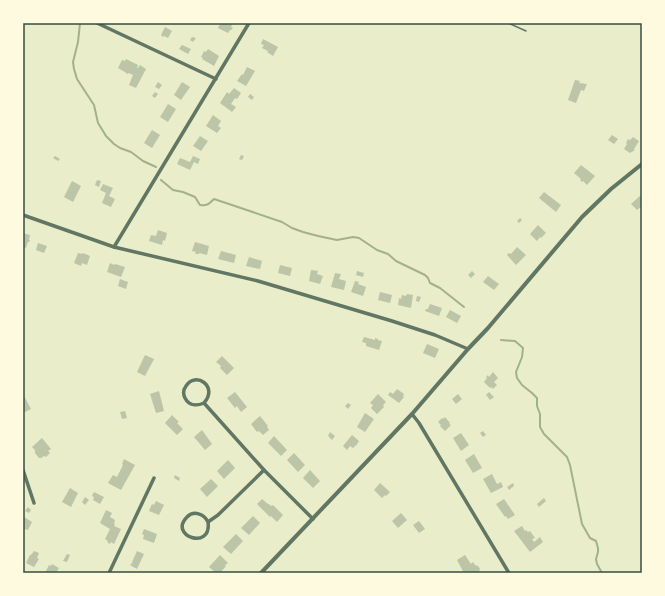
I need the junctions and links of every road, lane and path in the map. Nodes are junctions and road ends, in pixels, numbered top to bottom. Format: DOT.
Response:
graph roads {
  1 [pos="97,23"];
  2 [pos="249,23"];
  3 [pos="508,23"];
  4 [pos="526,31"];
  5 [pos="216,79"];
  6 [pos="642,164"];
  7 [pos="23,215"];
  8 [pos="114,247"];
  9 [pos="468,349"];
  10 [pos="204,403"];
  11 [pos="412,414"];
  12 [pos="23,470"];
  13 [pos="264,470"];
  14 [pos="154,478"];
  15 [pos="34,503"];
  16 [pos="313,519"];
  17 [pos="208,522"];
  18 [pos="109,573"];
  19 [pos="261,573"];
  20 [pos="508,573"];
  1 -- 5 [label="street"];
  2 -- 5 [label="street"];
  3 -- 4 [label="lane"];
  5 -- 8 [label="street"];
  6 -- 9 [label="street"];
  7 -- 8 [label="street"];
  8 -- 9 [label="street"];
  9 -- 11 [label="street"];
  10 -- 10 [label="street"];
  10 -- 13 [label="street"];
  11 -- 16 [label="street"];
  11 -- 20 [label="street"];
  12 -- 15 [label="street"];
  13 -- 16 [label="street"];
  13 -- 17 [label="street"];
  14 -- 18 [label="street"];
  16 -- 19 [label="street"];
  17 -- 17 [label="street"];
}
